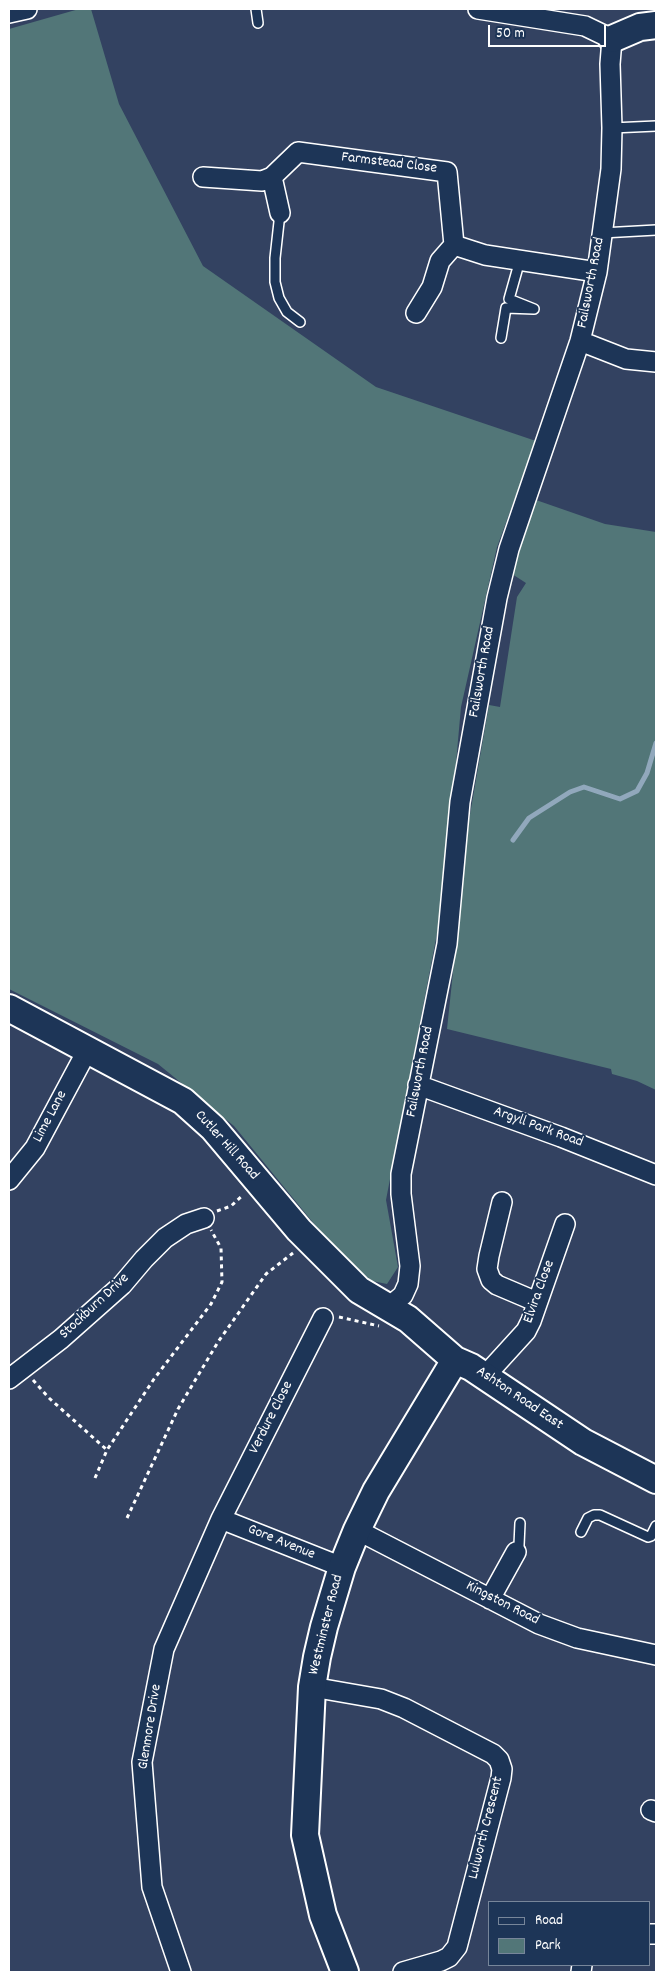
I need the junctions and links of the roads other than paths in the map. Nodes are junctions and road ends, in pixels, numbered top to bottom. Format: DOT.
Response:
graph roads {
  1 [pos="27,9"];
  2 [pos="256,9"];
  3 [pos="478,9"];
  4 [pos="9,13"];
  5 [pos="258,23"];
  6 [pos="656,24"];
  7 [pos="612,39"];
  8 [pos="656,126"];
  9 [pos="612,128"];
  10 [pos="203,176"];
  11 [pos="272,177"];
  12 [pos="280,213"];
  13 [pos="656,230"];
  14 [pos="602,232"];
  15 [pos="454,245"];
  16 [pos="520,260"];
  17 [pos="597,272"];
  18 [pos="416,313"];
  19 [pos="300,322"];
  20 [pos="500,338"];
  21 [pos="580,342"];
  22 [pos="656,362"];
  23 [pos="9,1008"];
  24 [pos="88,1049"];
  25 [pos="418,1085"];
  26 [pos="656,1175"];
  27 [pos="9,1180"];
  28 [pos="502,1202"];
  29 [pos="204,1218"];
  30 [pos="564,1224"];
  31 [pos="537,1302"];
  32 [pos="385,1317"];
  33 [pos="323,1318"];
  34 [pos="454,1360"];
  35 [pos="16,1374"];
  36 [pos="485,1376"];
  37 [pos="656,1480"];
  38 [pos="221,1519"];
  39 [pos="520,1524"];
  40 [pos="656,1526"];
  41 [pos="357,1530"];
  42 [pos="581,1532"];
  43 [pos="516,1552"];
  44 [pos="342,1566"];
  45 [pos="490,1599"];
  46 [pos="656,1655"];
  47 [pos="312,1687"];
  48 [pos="181,1972"];
  49 [pos="345,1972"];
  50 [pos="403,1972"];
  1 -- 4 [label="street"];
  2 -- 5 [label="lane"];
  3 -- 7 [label="street"];
  6 -- 7 [label="street"];
  7 -- 9 [label="street, Failsworth Road"];
  8 -- 9 [label="lane"];
  9 -- 14 [label="street, Failsworth Road"];
  10 -- 11 [label="street"];
  11 -- 12 [label="street"];
  11 -- 15 [label="street, Farmstead Close"];
  12 -- 19 [label="lane"];
  13 -- 14 [label="lane"];
  14 -- 17 [label="street, Failsworth Road"];
  15 -- 16 [label="street"];
  15 -- 18 [label="street"];
  16 -- 17 [label="street"];
  16 -- 20 [label="lane"];
  17 -- 21 [label="street, Failsworth Road"];
  21 -- 22 [label="street"];
  21 -- 25 [label="street, Failsworth Road"];
  23 -- 24 [label="street, Cutler Hill Road"];
  24 -- 27 [label="street, Lime Lane"];
  24 -- 32 [label="street, Cutler Hill Road"];
  25 -- 26 [label="street, Argyll Park Road"];
  25 -- 32 [label="street, Failsworth Road"];
  28 -- 31 [label="street"];
  29 -- 35 [label="street, Stockburn Drive"];
  30 -- 31 [label="street, Elvira Close"];
  31 -- 36 [label="street, Elvira Close"];
  32 -- 34 [label="street, Ashton Road East"];
  33 -- 38 [label="street, Verdure Close"];
  34 -- 36 [label="street, Ashton Road East"];
  34 -- 41 [label="street, Westminster Road"];
  36 -- 37 [label="street, Ashton Road East"];
  38 -- 44 [label="street, Gore Avenue"];
  38 -- 48 [label="street, Glenmore Drive"];
  39 -- 43 [label="lane"];
  40 -- 42 [label="lane"];
  41 -- 44 [label="street, Westminster Road"];
  41 -- 45 [label="street, Kingston Road"];
  43 -- 45 [label="street"];
  44 -- 47 [label="street, Westminster Road"];
  45 -- 46 [label="street, Kingston Road"];
  47 -- 49 [label="street, Westminster Road"];
  47 -- 50 [label="street, Lulworth Crescent"];
}
